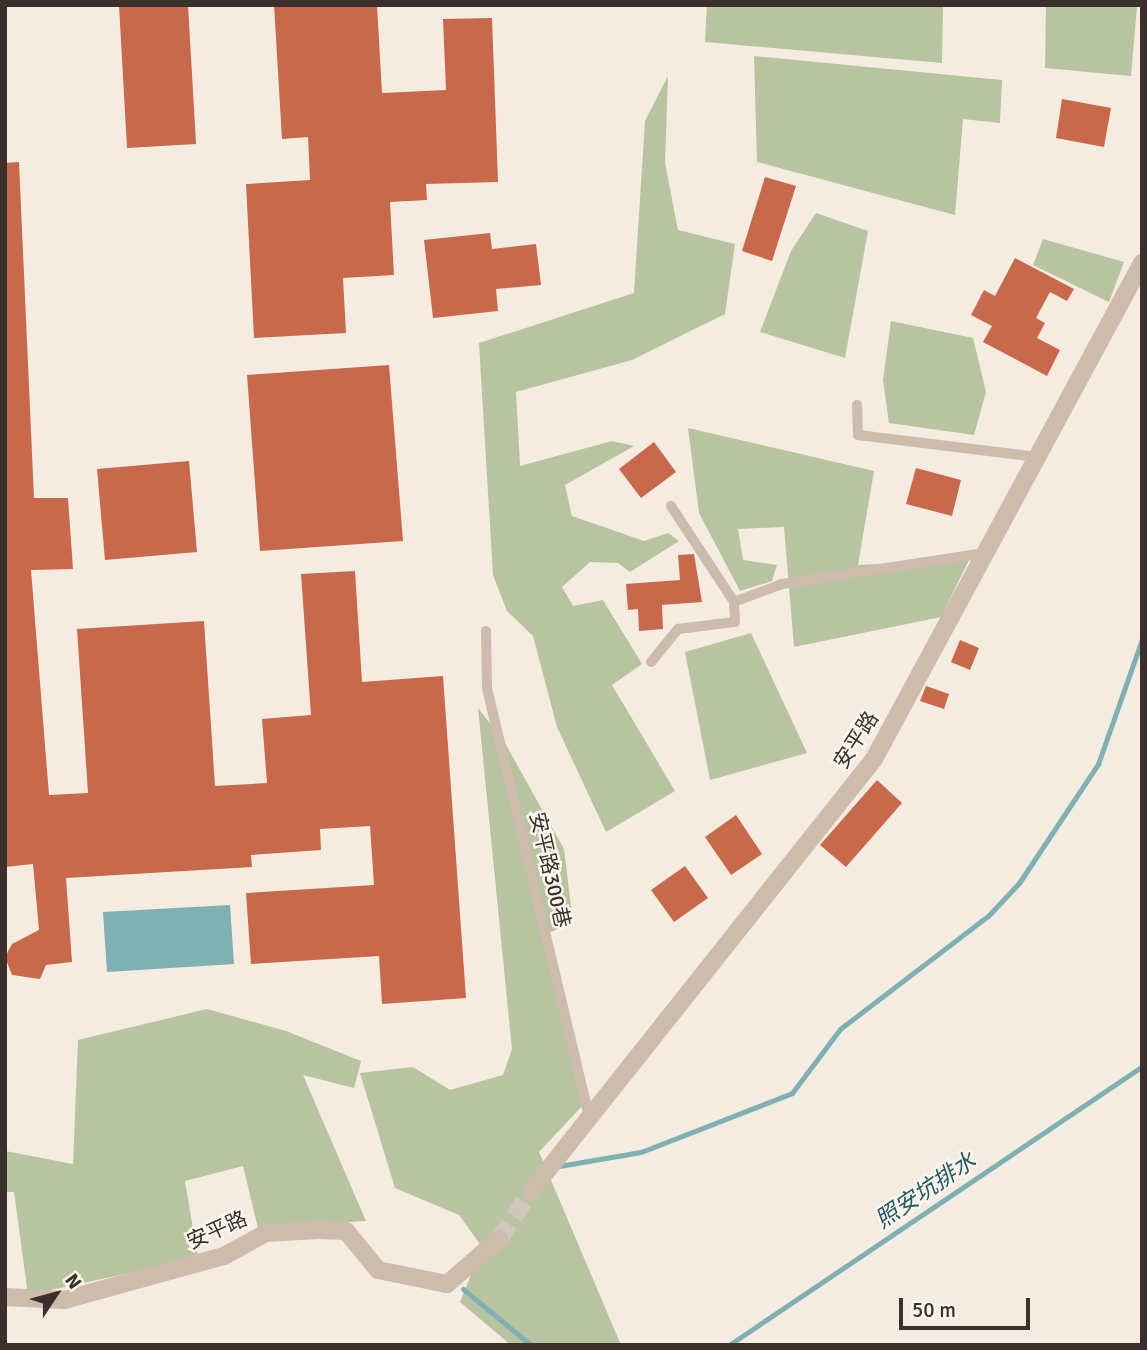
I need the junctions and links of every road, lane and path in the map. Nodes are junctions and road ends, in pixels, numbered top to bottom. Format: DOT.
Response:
graph roads {
  1 [pos="1142,263"];
  2 [pos="857,405"];
  3 [pos="1037,457"];
  4 [pos="671,506"];
  5 [pos="986,553"];
  6 [pos="734,602"];
  7 [pos="486,631"];
  8 [pos="651,662"];
  9 [pos="589,1116"];
  10 [pos="531,1191"];
  11 [pos="499,1239"];
  12 [pos="5,1297"];
  1 -- 3 [label="street, 安平路"];
  2 -- 3 [label="lane"];
  3 -- 5 [label="street, 安平路"];
  4 -- 6 [label="lane"];
  5 -- 6 [label="lane"];
  5 -- 9 [label="street, 安平路"];
  6 -- 8 [label="lane"];
  7 -- 9 [label="lane, 安平路300巷"];
  9 -- 10 [label="street, 安平路"];
  11 -- 12 [label="street, 安平路"];
}
